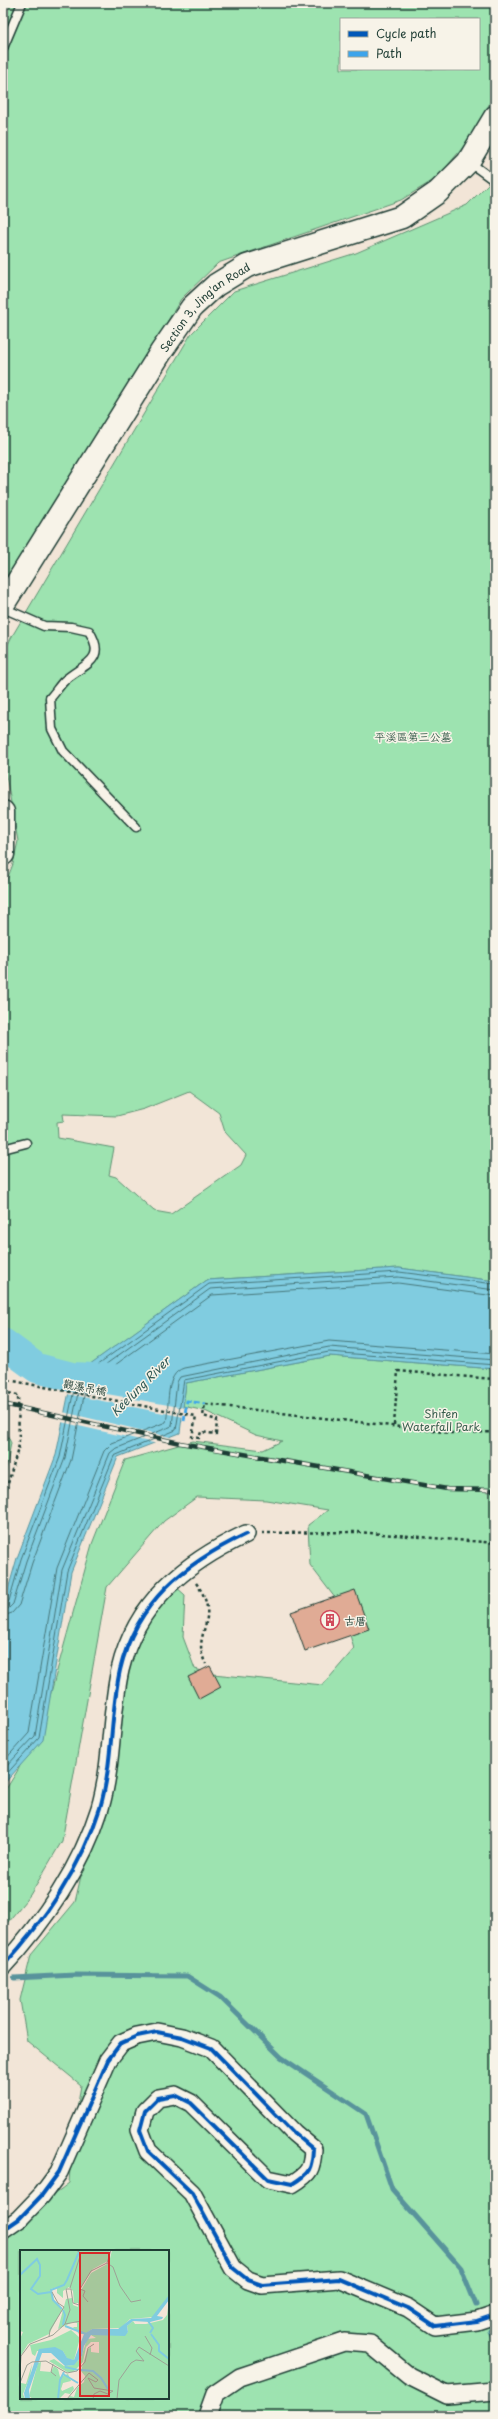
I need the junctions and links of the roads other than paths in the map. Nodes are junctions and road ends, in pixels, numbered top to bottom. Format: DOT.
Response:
graph roads {
  1 [pos="22,3"];
  2 [pos="3,48"];
  3 [pos="495,118"];
  4 [pos="468,162"];
  5 [pos="495,181"];
  6 [pos="3,605"];
  7 [pos="3,608"];
  8 [pos="3,812"];
  9 [pos="136,827"];
  10 [pos="3,854"];
  11 [pos="26,1142"];
  12 [pos="3,1149"];
  13 [pos="246,1534"];
  14 [pos="3,1966"];
  15 [pos="3,2230"];
  16 [pos="495,2315"];
  17 [pos="495,2391"];
  18 [pos="208,2416"];
  1 -- 2 [label="lane"];
  3 -- 4 [label="main road, Section 3, Jing'an Road"];
  4 -- 5 [label="lane"];
  4 -- 6 [label="main road, Section 3, Jing'an Road"];
  7 -- 9 [label="lane"];
  8 -- 10 [label="main road"];
  11 -- 12 [label="lane"];
  13 -- 14 [label="street"];
  15 -- 16 [label="street"];
  17 -- 18 [label="street"];
}
